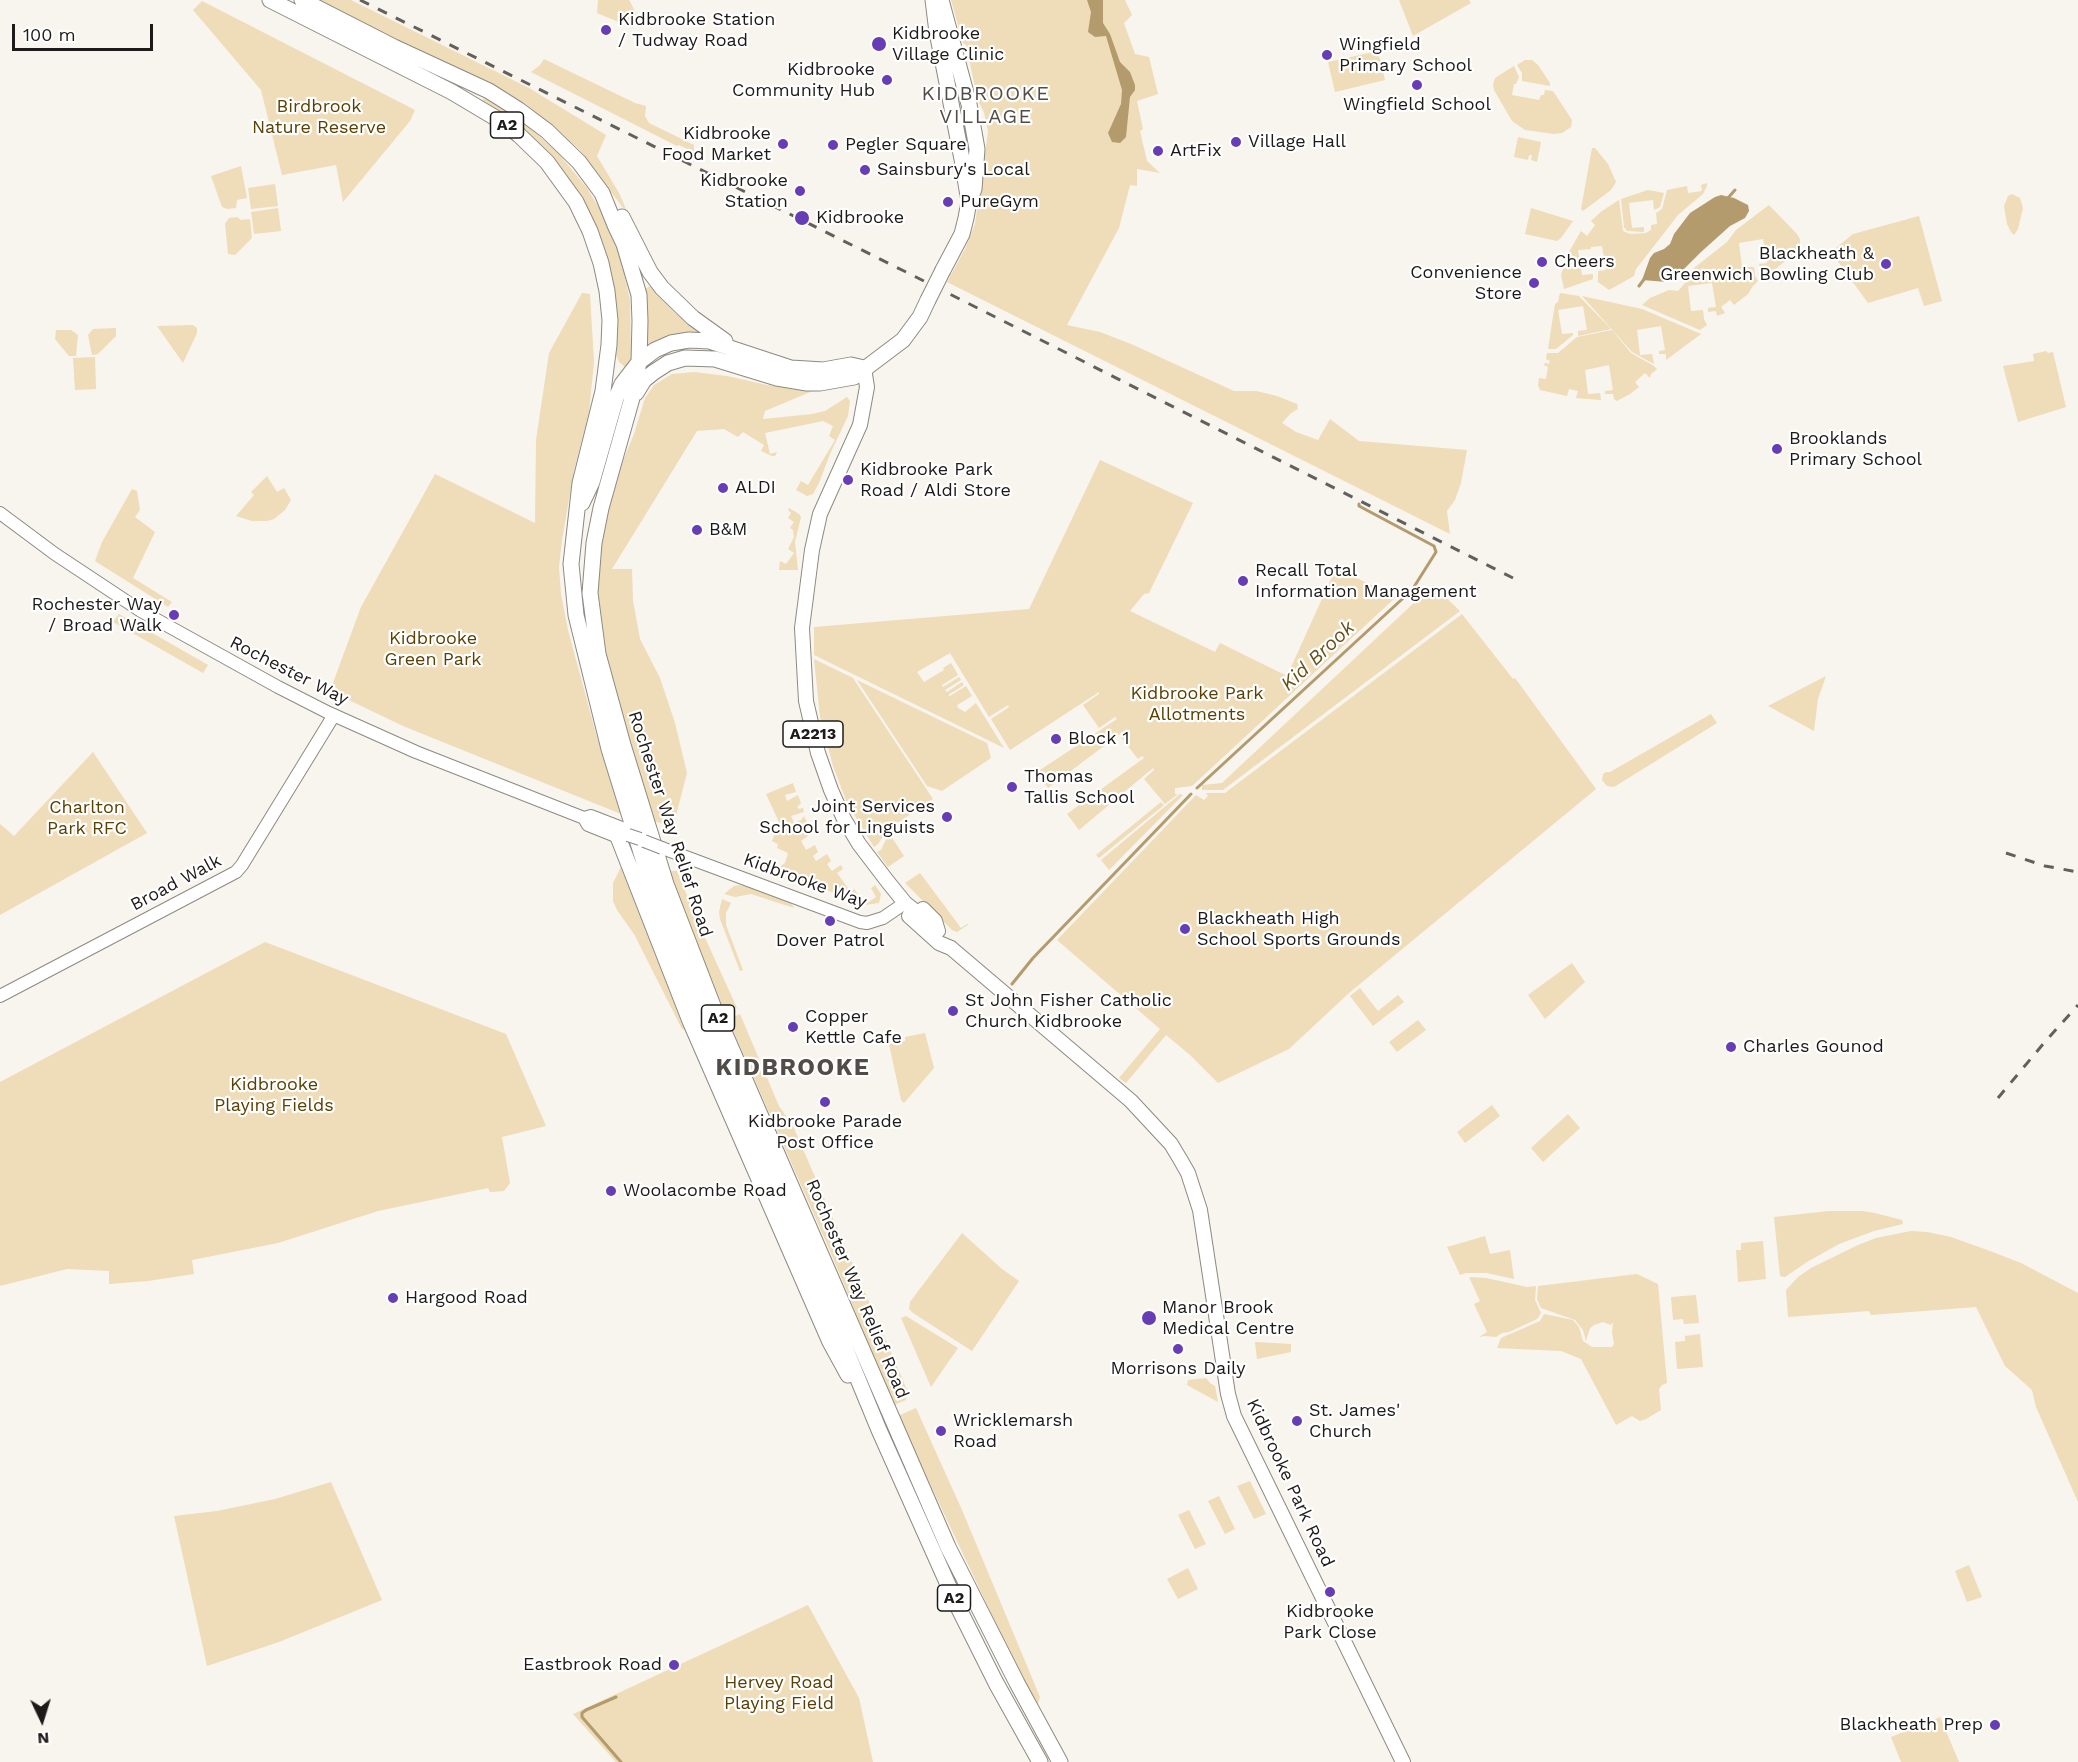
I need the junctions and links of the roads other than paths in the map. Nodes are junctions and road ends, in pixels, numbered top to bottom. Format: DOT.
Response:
graph roads {
  1 [pos="270,0"];
  2 [pos="302,0"];
  3 [pos="933,0"];
  4 [pos="941,0"];
  5 [pos="602,193"];
  6 [pos="969,201"];
  7 [pos="735,348"];
  8 [pos="639,362"];
  9 [pos="864,368"];
  10 [pos="632,398"];
  11 [pos="0,513"];
  12 [pos="575,519"];
  13 [pos="334,715"];
  14 [pos="623,836"];
  15 [pos="724,871"];
  16 [pos="888,882"];
  17 [pos="905,903"];
  18 [pos="938,932"];
  19 [pos="951,948"];
  20 [pos="0,996"];
  21 [pos="879,1430"];
  22 [pos="1040,1762"];
  23 [pos="1060,1762"];
  24 [pos="1403,1762"];
  1 -- 12 [label="highway, Rochester Way Relief Road / A2"];
  2 -- 5 [label="highway, Rochester Way Relief Road / A2"];
  3 -- 6 [label="highway"];
  4 -- 6 [label="highway"];
  5 -- 7 [label="highway"];
  5 -- 8 [label="highway, Rochester Way Relief Road / A2"];
  6 -- 9 [label="highway, bridge"];
  7 -- 8 [label="highway"];
  7 -- 9 [label="highway"];
  8 -- 10 [label="highway, Rochester Way Relief Road / A2"];
  8 -- 12 [label="highway"];
  9 -- 10 [label="highway"];
  9 -- 16 [label="main road, Kidbrooke Park Road / A2213"];
  10 -- 23 [label="highway, Rochester Way Relief Road / A2"];
  11 -- 13 [label="street, Rochester Way"];
  12 -- 21 [label="highway, Rochester Way Relief Road / A2"];
  13 -- 14 [label="street, Rochester Way"];
  13 -- 20 [label="street, Broad Walk"];
  14 -- 15 [label="street, Rochester Way, bridge"];
  14 -- 21 [label="highway"];
  15 -- 17 [label="street, Kidbrooke Way"];
  16 -- 17 [label="main road, Kidbrooke Park Road / A2213"];
  16 -- 18 [label="main road"];
  17 -- 18 [label="main road, Kidbrooke Park Road / A2213"];
  17 -- 19 [label="main road, Kidbrooke Park Road / A2213"];
  18 -- 19 [label="main road, Kidbrooke Park Road / A2213"];
  19 -- 24 [label="main road, Kidbrooke Park Road / A2213"];
  21 -- 22 [label="highway, Rochester Way Relief Road / A2"];
}
